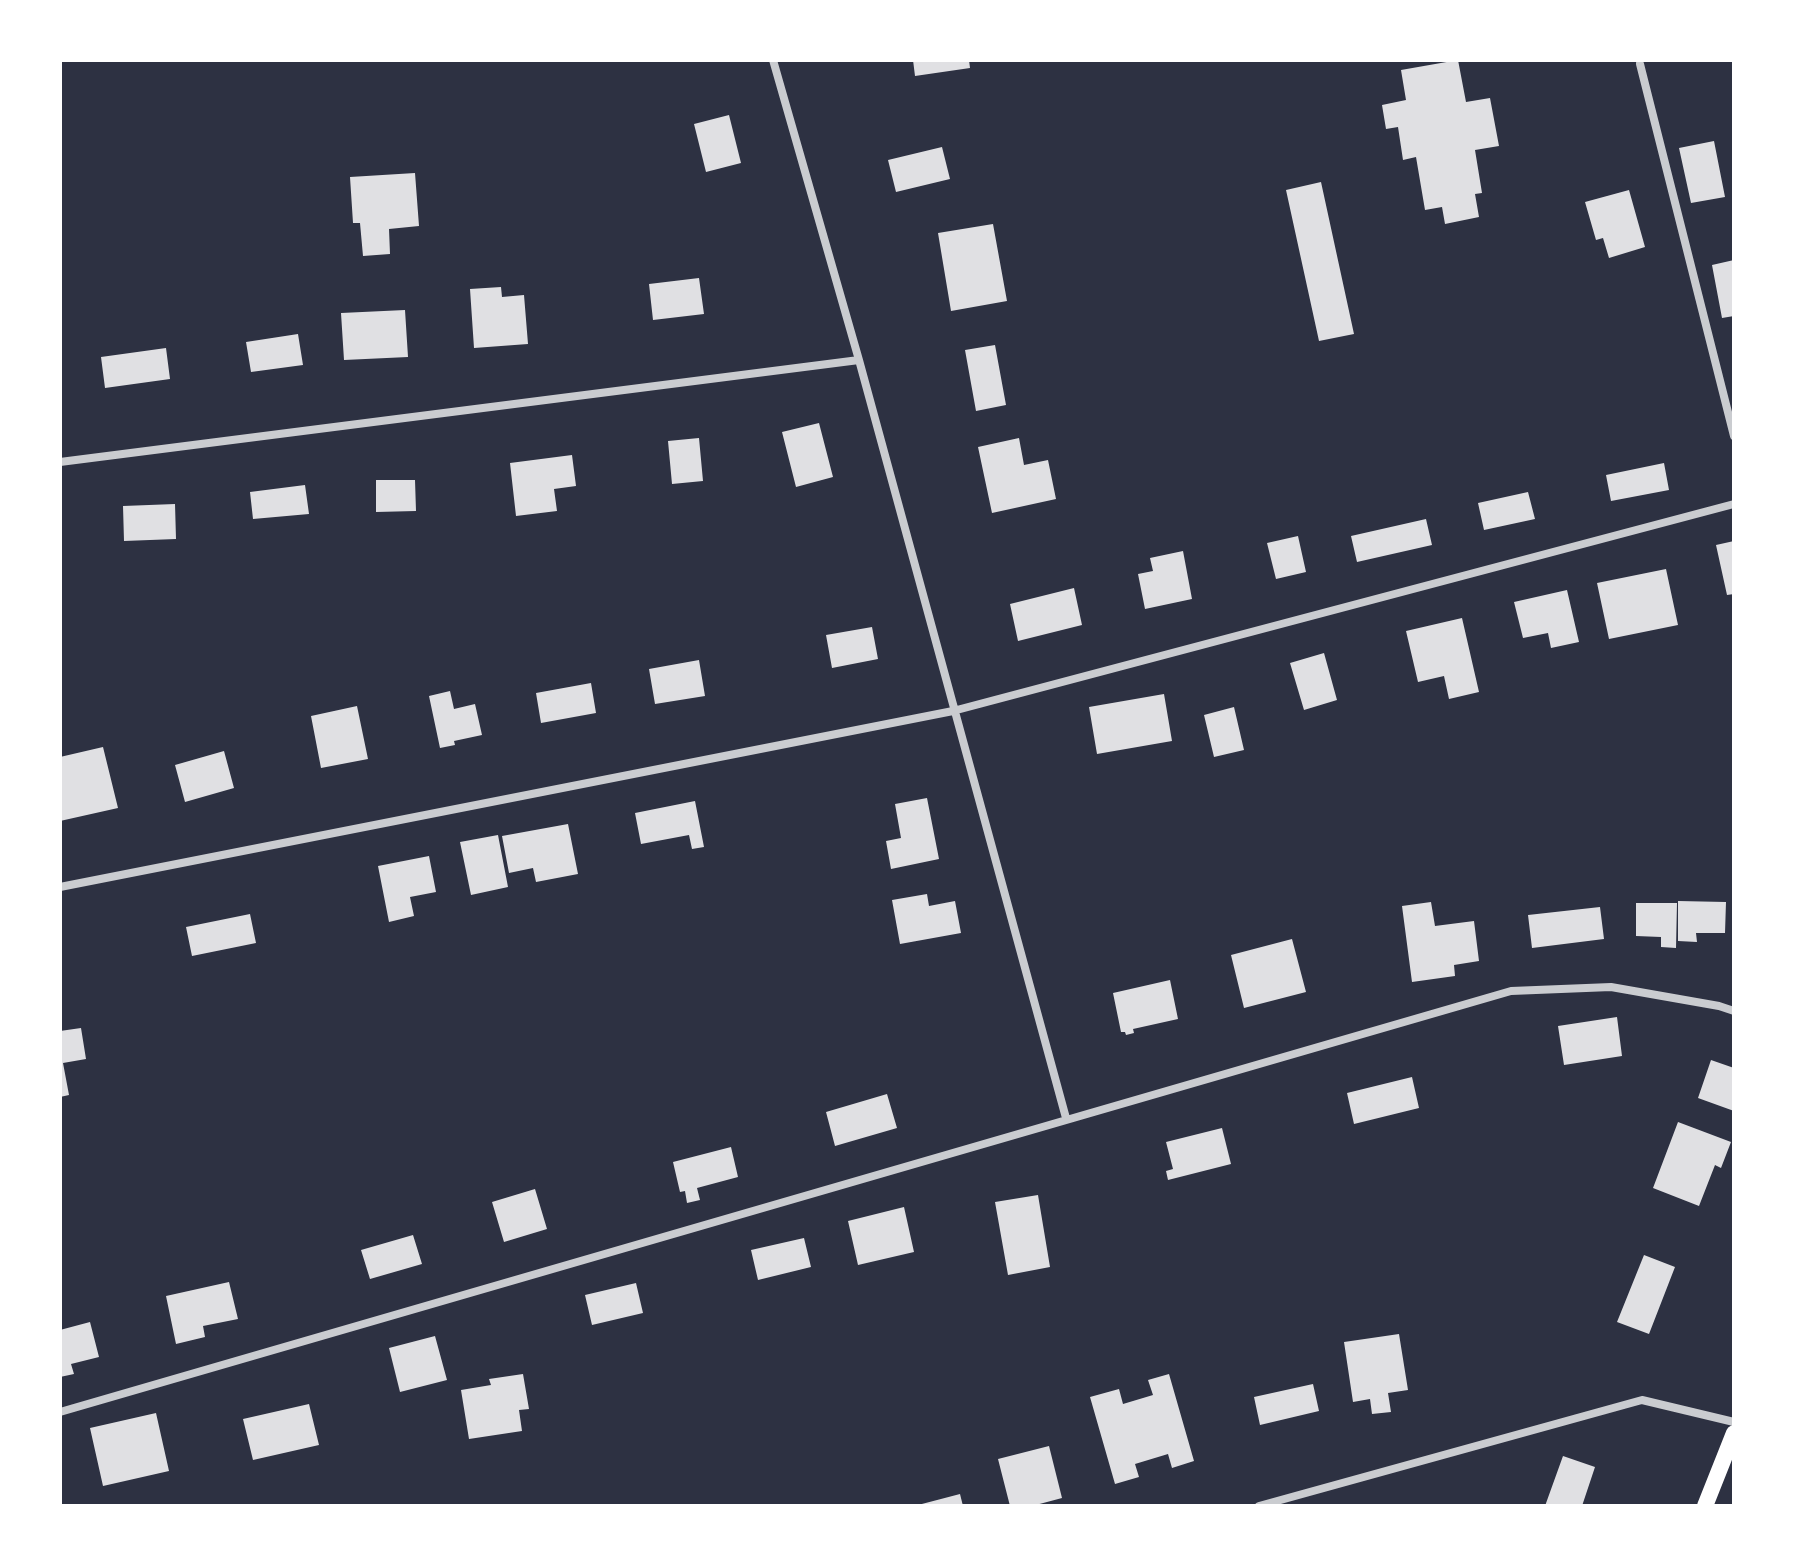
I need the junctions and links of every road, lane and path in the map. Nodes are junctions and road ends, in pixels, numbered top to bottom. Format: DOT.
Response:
graph roads {
  1 [pos="773,60"];
  2 [pos="1640,64"];
  3 [pos="859,360"];
  4 [pos="1734,436"];
  5 [pos="60,462"];
  6 [pos="1734,504"];
  7 [pos="953,711"];
  8 [pos="60,887"];
  9 [pos="1734,1011"];
  10 [pos="1066,1118"];
  11 [pos="60,1412"];
  12 [pos="1734,1422"];
  13 [pos="1734,1433"];
  14 [pos="1259,1506"];
  15 [pos="1705,1506"];
  1 -- 3 [label="street"];
  2 -- 4 [label="street"];
  3 -- 5 [label="street"];
  3 -- 7 [label="street"];
  6 -- 7 [label="street"];
  7 -- 8 [label="street"];
  7 -- 10 [label="street"];
  9 -- 10 [label="street"];
  10 -- 11 [label="street"];
  12 -- 14 [label="street"];
  13 -- 15 [label="main road"];
}
